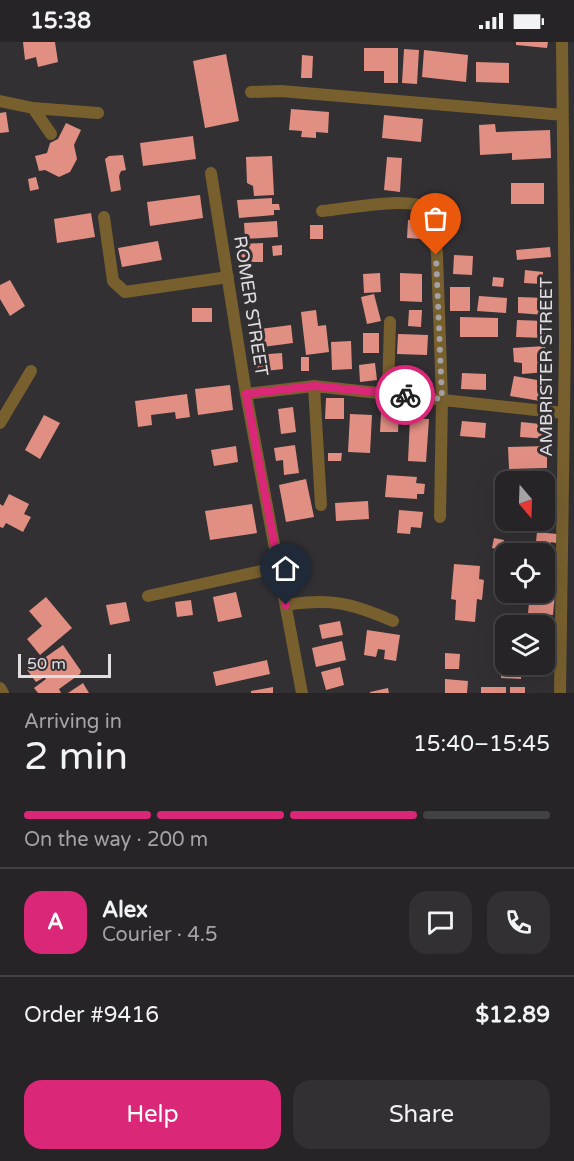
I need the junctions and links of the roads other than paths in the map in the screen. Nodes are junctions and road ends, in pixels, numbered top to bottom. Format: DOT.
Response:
graph roads {
  1 [pos="562,42"];
  2 [pos="250,92"];
  3 [pos="0,101"];
  4 [pos="33,108"];
  5 [pos="98,113"];
  6 [pos="563,115"];
  7 [pos="51,134"];
  8 [pos="211,173"];
  9 [pos="322,211"];
  10 [pos="104,218"];
  11 [pos="569,266"];
  12 [pos="228,277"];
  13 [pos="390,322"];
  14 [pos="569,339"];
  15 [pos="31,371"];
  16 [pos="314,386"];
  17 [pos="388,393"];
  18 [pos="246,394"];
  19 [pos="442,399"];
  20 [pos="567,420"];
  21 [pos="0,423"];
  22 [pos="321,505"];
  23 [pos="440,517"];
  24 [pos="279,567"];
  25 [pos="568,587"];
  26 [pos="148,596"];
  27 [pos="286,605"];
  28 [pos="393,621"];
  29 [pos="0,688"];
  30 [pos="3,693"];
  31 [pos="302,693"];
  32 [pos="560,693"];
  1 -- 6 [label="street, AMBRISTER STREET"];
  2 -- 6 [label="street"];
  3 -- 4 [label="street"];
  4 -- 5 [label="street"];
  4 -- 7 [label="street"];
  6 -- 11 [label="street, AMBRISTER STREET"];
  8 -- 12 [label="street, ROMER STREET"];
  9 -- 19 [label="street"];
  10 -- 12 [label="street"];
  11 -- 14 [label="street, AMBRISTER STREET"];
  12 -- 18 [label="street, ROMER STREET"];
  13 -- 17 [label="street"];
  14 -- 20 [label="street, AMBRISTER STREET"];
  15 -- 21 [label="street"];
  16 -- 17 [label="street"];
  16 -- 18 [label="street"];
  16 -- 22 [label="street"];
  17 -- 19 [label="street"];
  18 -- 24 [label="street, ROMER STREET"];
  19 -- 20 [label="street"];
  19 -- 23 [label="street"];
  20 -- 25 [label="street, AMBRISTER STREET"];
  24 -- 26 [label="street"];
  24 -- 27 [label="street, ROMER STREET"];
  25 -- 32 [label="street, AMBRISTER STREET"];
  27 -- 28 [label="street"];
  27 -- 31 [label="street, ROMER STREET"];
  29 -- 30 [label="street"];
}
